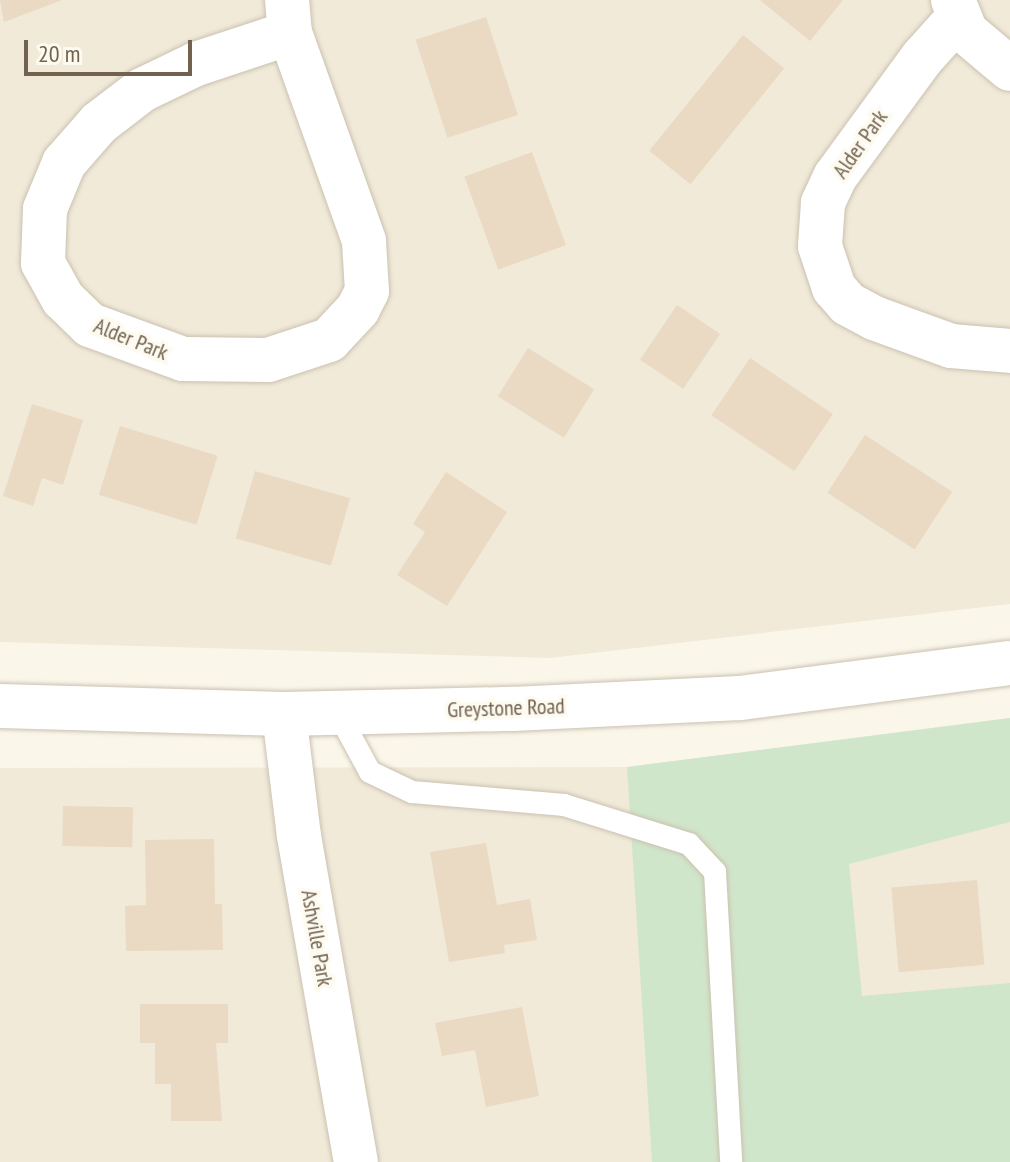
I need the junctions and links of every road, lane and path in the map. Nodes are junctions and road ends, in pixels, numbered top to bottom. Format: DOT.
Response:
graph roads {
  1 [pos="955,10"];
  2 [pos="288,16"];
  3 [pos="1010,69"];
  4 [pos="1010,351"];
  5 [pos="1010,663"];
  6 [pos="0,706"];
  7 [pos="338,713"];
  8 [pos="284,714"];
  9 [pos="356,1162"];
  10 [pos="731,1162"];
  1 -- 3 [label="street, Alder Park"];
  1 -- 4 [label="street, Alder Park"];
  2 -- 2 [label="street, Alder Park"];
  5 -- 7 [label="street, Greystone Road"];
  6 -- 8 [label="street, Greystone Road"];
  7 -- 8 [label="street, Greystone Road"];
  7 -- 10 [label="lane"];
  8 -- 9 [label="street, Ashville Park"];
}
